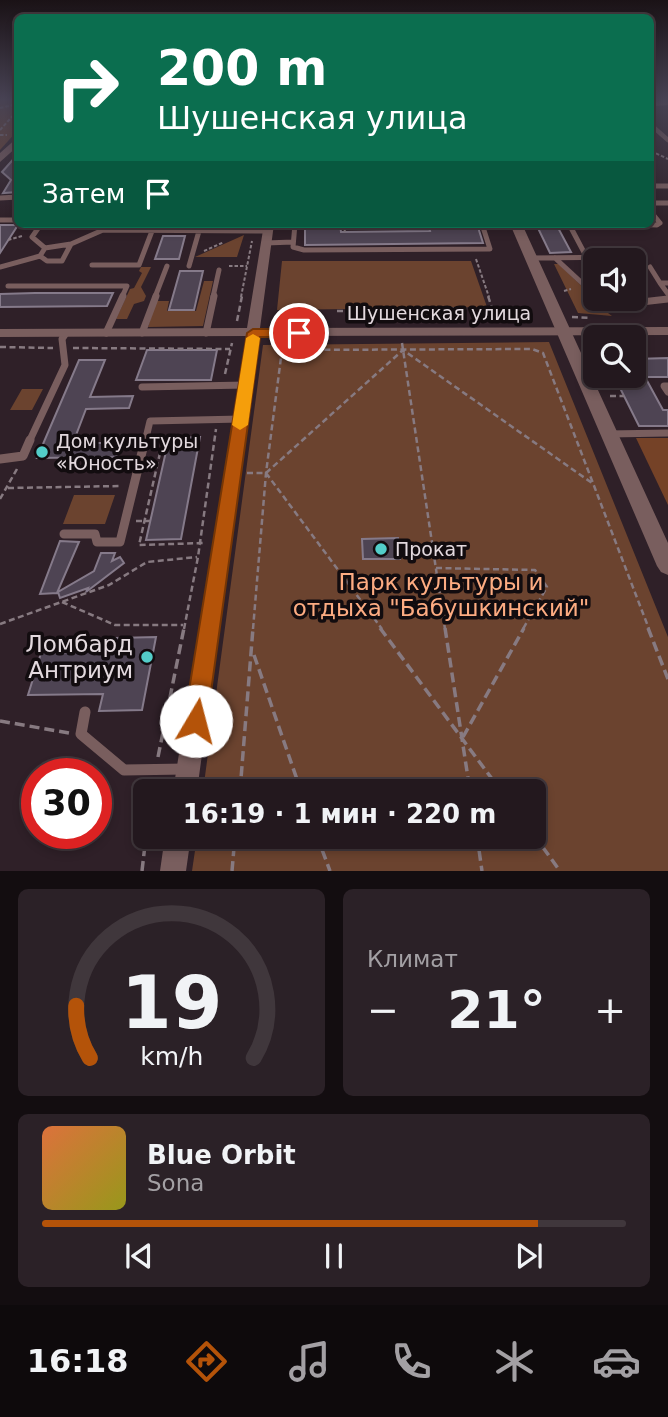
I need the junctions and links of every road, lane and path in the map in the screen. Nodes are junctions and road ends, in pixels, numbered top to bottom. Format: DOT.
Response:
graph roads {
  1 [pos="14,145"];
  2 [pos="0,159"];
  3 [pos="38,228"];
  4 [pos="172,228"];
  5 [pos="216,228"];
  6 [pos="295,228"];
  7 [pos="344,228"];
  8 [pos="484,228"];
  9 [pos="518,228"];
  10 [pos="571,228"];
  11 [pos="152,231"];
  12 [pos="171,231"];
  13 [pos="199,231"];
  14 [pos="261,232"];
  15 [pos="345,232"];
  16 [pos="293,243"];
  17 [pos="71,244"];
  18 [pos="45,248"];
  19 [pos="472,249"];
  20 [pos="583,250"];
  21 [pos="40,256"];
  22 [pos="192,257"];
  23 [pos="531,258"];
  24 [pos="555,258"];
  25 [pos="583,258"];
  26 [pos="92,265"];
  27 [pos="167,266"];
  28 [pos="189,266"];
  29 [pos="247,266"];
  30 [pos="0,267"];
  31 [pos="650,267"];
  32 [pos="221,268"];
  33 [pos="474,268"];
  34 [pos="479,268"];
  35 [pos="479,283"];
  36 [pos="484,283"];
  37 [pos="664,283"];
  38 [pos="583,284"];
  39 [pos="8,286"];
  40 [pos="668,294"];
  41 [pos="484,298"];
  42 [pos="489,298"];
  43 [pos="668,299"];
  44 [pos="646,302"];
  45 [pos="492,308"];
  46 [pos="337,311"];
  47 [pos="491,317"];
  48 [pos="236,326"];
  49 [pos="668,331"];
  50 [pos="564,332"];
  51 [pos="0,333"];
  52 [pos="66,333"];
  53 [pos="106,333"];
  54 [pos="142,333"];
  55 [pos="206,333"];
  56 [pos="253,333"];
  57 [pos="401,333"];
  58 [pos="233,339"];
  59 [pos="0,347"];
  60 [pos="63,348"];
  61 [pos="230,349"];
  62 [pos="403,350"];
  63 [pos="223,386"];
  64 [pos="246,386"];
  65 [pos="668,386"];
  66 [pos="142,387"];
  67 [pos="668,392"];
  68 [pos="607,396"];
  69 [pos="624,396"];
  70 [pos="241,419"];
  71 [pos="218,420"];
  72 [pos="668,433"];
  73 [pos="609,434"];
  74 [pos="160,453"];
  75 [pos="23,456"];
  76 [pos="0,459"];
  77 [pos="266,473"];
  78 [pos="592,482"];
  79 [pos="134,485"];
  80 [pos="8,488"];
  81 [pos="0,499"];
  82 [pos="64,534"];
  83 [pos="198,543"];
  84 [pos="222,548"];
  85 [pos="198,556"];
  86 [pos="668,566"];
  87 [pos="436,568"];
  88 [pos="62,602"];
  89 [pos="0,624"];
  90 [pos="184,625"];
  91 [pos="253,652"];
  92 [pos="668,679"];
  93 [pos="85,712"];
  94 [pos="0,721"];
  95 [pos="80,734"];
  96 [pos="463,738"];
  97 [pos="189,769"];
  98 [pos="155,770"];
  99 [pos="188,779"];
  100 [pos="241,779"];
  101 [pos="298,779"];
  102 [pos="468,779"];
  103 [pos="492,779"];
  104 [pos="145,849"];
  105 [pos="176,849"];
  106 [pos="235,849"];
  107 [pos="322,849"];
  108 [pos="479,849"];
  109 [pos="544,849"];
  110 [pos="142,871"];
  111 [pos="173,871"];
  112 [pos="232,871"];
  113 [pos="330,871"];
  114 [pos="482,871"];
  115 [pos="560,871"];
  1 -- 2 [label="street"];
  3 -- 18 [label="lane"];
  4 -- 12 [label="lane"];
  5 -- 13 [label="lane"];
  5 -- 14 [label="lane"];
  6 -- 16 [label="lane"];
  7 -- 15 [label="path"];
  8 -- 19 [label="lane"];
  9 -- 23 [label="street"];
  10 -- 20 [label="lane"];
  11 -- 12 [label="lane"];
  11 -- 17 [label="lane"];
  11 -- 26 [label="lane"];
  12 -- 13 [label="lane"];
  13 -- 22 [label="lane"];
  14 -- 16 [label="lane"];
  14 -- 22 [label="path"];
  14 -- 29 [label="path"];
  14 -- 56 [label="street"];
  16 -- 19 [label="lane"];
  17 -- 18 [label="lane"];
  17 -- 21 [label="lane"];
  18 -- 21 [label="lane"];
  19 -- 34 [label="path"];
  21 -- 30 [label="lane"];
  22 -- 28 [label="lane"];
  23 -- 24 [label="lane"];
  23 -- 50 [label="street"];
  24 -- 25 [label="lane"];
  24 -- 38 [label="lane"];
  27 -- 54 [label="lane"];
  29 -- 32 [label="path"];
  29 -- 48 [label="path"];
  31 -- 37 [label="lane"];
  32 -- 55 [label="lane"];
  33 -- 34 [label="path"];
  34 -- 36 [label="path"];
  35 -- 36 [label="path"];
  36 -- 42 [label="path"];
  37 -- 40 [label="lane"];
  39 -- 53 [label="lane"];
  41 -- 42 [label="path"];
  42 -- 45 [label="path"];
  43 -- 44 [label="lane"];
  45 -- 46 [label="path"];
  45 -- 47 [label="path"];
  49 -- 50 [label="street, Шушенская улица"];
  50 -- 57 [label="street, Шушенская улица"];
  50 -- 73 [label="street"];
  51 -- 52 [label="street, Шушенская улица"];
  52 -- 53 [label="street, Шушенская улица"];
  52 -- 60 [label="lane"];
  53 -- 54 [label="street, Шушенская улица"];
  54 -- 55 [label="street, Шушенская улица"];
  55 -- 56 [label="street, Шушенская улица"];
  56 -- 57 [label="street, Шушенская улица"];
  56 -- 64 [label="street"];
  57 -- 62 [label="path"];
  58 -- 61 [label="path"];
  59 -- 60 [label="path"];
  60 -- 61 [label="path"];
  60 -- 75 [label="lane"];
  61 -- 63 [label="path"];
  62 -- 77 [label="path"];
  62 -- 77 [label="path"];
  62 -- 78 [label="path"];
  62 -- 78 [label="path"];
  62 -- 87 [label="path"];
  63 -- 64 [label="lane"];
  63 -- 66 [label="lane"];
  64 -- 70 [label="street"];
  65 -- 67 [label="lane"];
  68 -- 69 [label="path"];
  70 -- 71 [label="lane"];
  70 -- 84 [label="street"];
  71 -- 79 [label="lane"];
  71 -- 83 [label="path"];
  72 -- 73 [label="lane"];
  73 -- 86 [label="street"];
  74 -- 83 [label="path"];
  75 -- 76 [label="lane"];
  75 -- 80 [label="path"];
  77 -- 91 [label="path"];
  77 -- 96 [label="path"];
  78 -- 92 [label="path"];
  79 -- 80 [label="path"];
  79 -- 82 [label="lane"];
  80 -- 81 [label="path"];
  83 -- 84 [label="path"];
  83 -- 85 [label="path"];
  84 -- 85 [label="path"];
  84 -- 97 [label="street"];
  85 -- 88 [label="path"];
  85 -- 90 [label="path"];
  87 -- 96 [label="path"];
  87 -- 96 [label="path"];
  88 -- 89 [label="path"];
  88 -- 90 [label="path"];
  90 -- 98 [label="path"];
  91 -- 100 [label="path"];
  91 -- 101 [label="path"];
  93 -- 95 [label="lane"];
  94 -- 95 [label="path"];
  95 -- 98 [label="lane"];
  96 -- 102 [label="path"];
  96 -- 103 [label="path"];
  97 -- 98 [label="lane"];
  97 -- 99 [label="street"];
  104 -- 110 [label="path"];
  105 -- 111 [label="street"];
  106 -- 112 [label="path"];
  107 -- 113 [label="path"];
  108 -- 114 [label="path"];
  109 -- 115 [label="path"];
}
